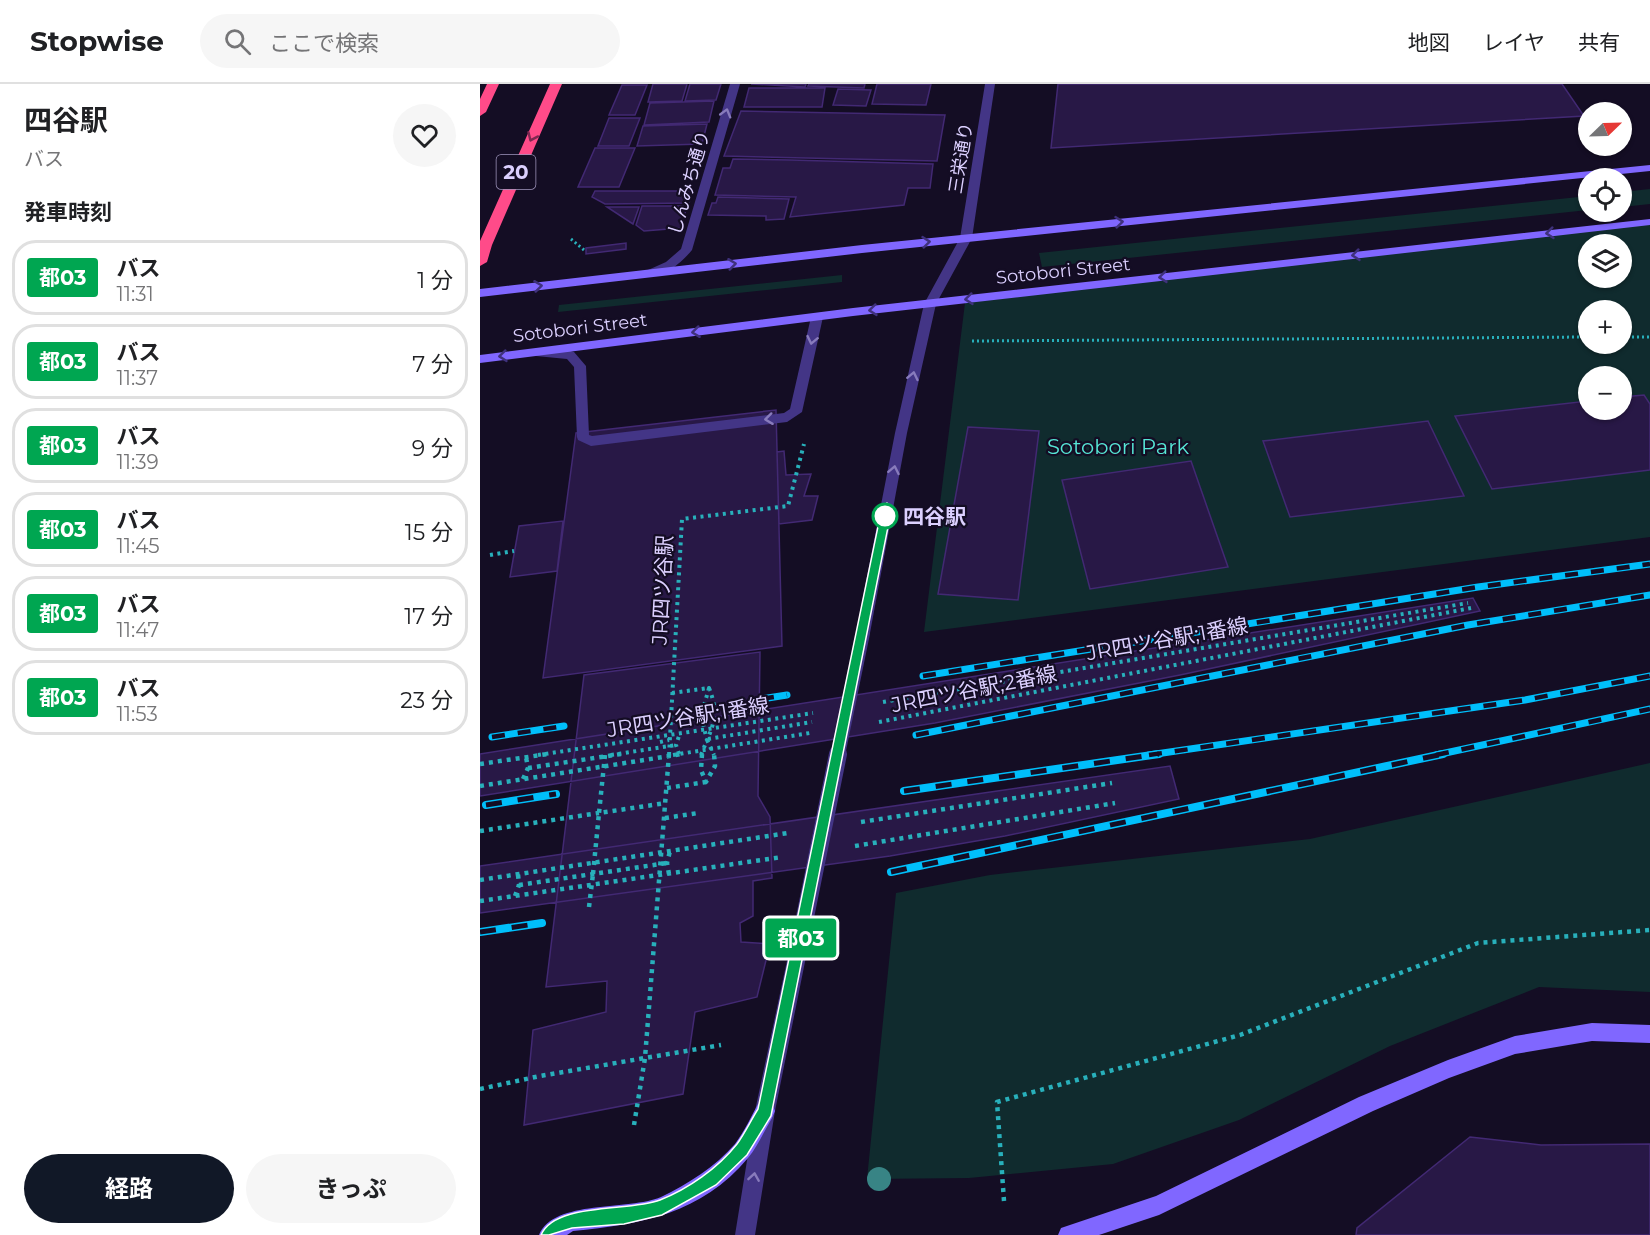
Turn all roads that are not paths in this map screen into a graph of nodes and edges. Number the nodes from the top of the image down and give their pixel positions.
1 (494, 84) edge
2 (555, 84) edge
3 (735, 84) edge
4 (990, 84) edge
5 (480, 112) edge
6 (1650, 168) edge
7 (1650, 222) edge
8 (966, 238) junction
9 (480, 262) edge
10 (652, 273) junction
11 (480, 293) edge
12 (930, 304) junction
13 (817, 317) junction
14 (536, 352) junction
15 (480, 359) edge
16 (1650, 1034) edge
17 (765, 1111) junction
18 (549, 1235) edge
19 (745, 1235) edge
20 (1068, 1235) edge

1 - 5 highway
2 -> 9 highway, 20
10 -> 3 street, しんみち通り
4 - 8 street, 三栄通り
8 -> 6 main road
7 -> 12 main road, Sotobori Street
10 -> 8 main road
8 - 12 street, 三栄通り
11 -> 10 main road
12 -> 13 main road, Sotobori Street
17 -> 12 street, 三栄通り, bridge
13 -> 14 main road, Sotobori Street
13 -> 14 street
14 -> 15 main road, Sotobori Street
16 - 20 main road
17 - 18 main road
19 -> 17 street, 三栄通り

